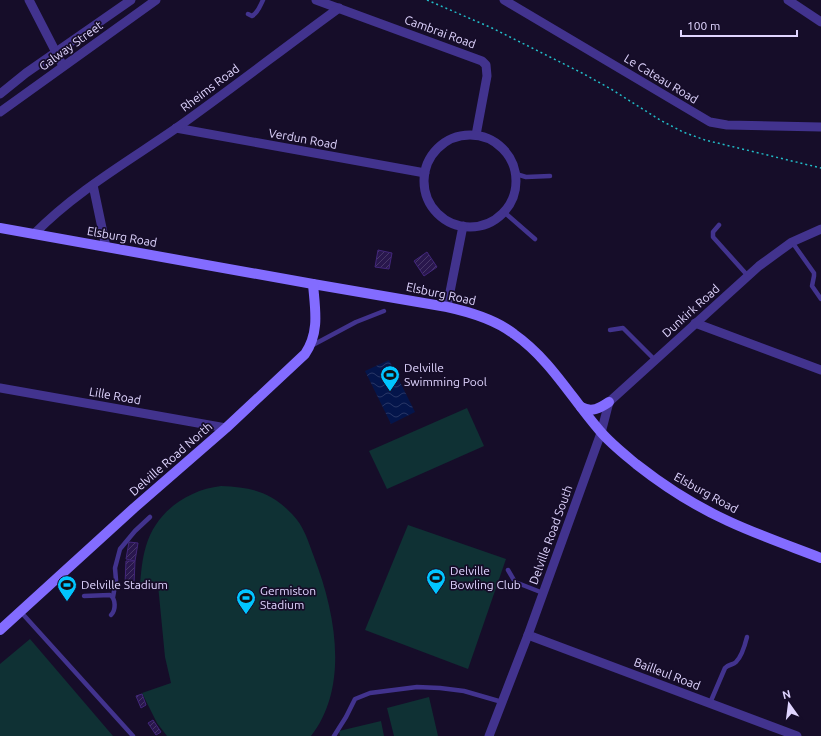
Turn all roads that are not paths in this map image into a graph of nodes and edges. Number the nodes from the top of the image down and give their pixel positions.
1 (29, 0) edge
2 (131, 0) edge
3 (156, 0) edge
4 (263, 0) edge
5 (316, 0) edge
6 (788, 0) edge
7 (507, 1) edge
8 (339, 8) junction
9 (248, 14) dead end
10 (821, 22) edge
11 (55, 53) junction
12 (64, 66) junction
13 (0, 94) edge
14 (0, 112) edge
15 (821, 127) edge
16 (176, 128) junction
17 (476, 136) junction
18 (425, 173) junction
19 (516, 174) junction
20 (550, 176) dead end
21 (93, 185) junction
22 (504, 212) junction
23 (719, 225) dead end
24 (463, 226) junction
25 (0, 228) edge
26 (821, 229) edge
27 (34, 234) junction
28 (534, 239) dead end
29 (792, 242) junction
30 (106, 247) junction
31 (748, 276) junction
32 (313, 284) junction
33 (821, 300) edge
34 (447, 307) junction
35 (384, 311) dead end
36 (696, 323) junction
37 (610, 330) dead end
38 (309, 347) junction
39 (655, 360) junction
40 (821, 370) edge
41 (0, 388) edge
42 (609, 402) junction
43 (581, 408) junction
44 (226, 428) junction
45 (601, 433) junction
46 (150, 517) dead end
47 (821, 558) edge
48 (508, 570) dead end
49 (543, 593) junction
50 (84, 596) dead end
51 (113, 597) junction
52 (20, 611) junction
53 (111, 615) dead end
54 (0, 630) edge
55 (528, 635) junction
56 (747, 638) dead end
57 (502, 702) junction
58 (710, 703) junction
59 (133, 736) edge
60 (334, 736) edge
61 (489, 736) edge
62 (797, 736) edge

1 - 11 street
2 - 11 street, Galway Street
3 - 12 street, Galway Street
4 - 9 lane
5 - 8 street, Cambrai Road
6 - 10 street
7 - 15 street, Le Cateau Road
8 - 16 street, Rheims Road
8 - 17 street, Cambrai Road
11 - 12 street
11 - 13 street, Galway Street
12 - 14 street, Galway Street
16 - 18 street, Verdun Road
16 - 21 street, Rheims Road
17 - 18 street
17 - 19 street
18 - 24 street
19 - 20 lane
19 - 22 street
21 - 27 street, Rheims Road
21 - 30 street
22 - 24 street
22 - 28 lane
23 - 31 lane
24 - 34 street
25 - 27 main road, Elsburg Road
26 - 29 street, Dunkirk Road
27 - 30 main road, Elsburg Road
29 - 31 street, Dunkirk Road
29 - 33 lane
30 - 32 main road, Elsburg Road
31 - 36 street, Dunkirk Road
32 - 34 main road, Elsburg Road
32 - 38 main road, Delville Road North
34 - 43 main road, Elsburg Road
35 - 38 lane
36 - 39 street, Dunkirk Road
36 - 40 street
37 - 39 lane
38 - 44 main road, Delville Road North
39 - 42 street, Dunkirk Road
41 - 44 street, Lille Road
42 - 43 main road
42 - 45 street
43 - 45 main road, Elsburg Road
44 - 52 main road, Delville Road North
45 - 47 main road, Elsburg Road
45 - 49 street, Delville Road South
46 - 51 lane
48 - 49 lane
49 - 55 street, Delville Road South
50 - 51 lane
51 - 53 lane
52 - 54 main road, Delville Road North
52 - 59 lane
55 - 57 street, Delville Road South
55 - 58 street, Bailleul Road
56 - 58 lane
57 - 60 lane
57 - 61 street, Delville Road South
58 - 62 street, Bailleul Road

